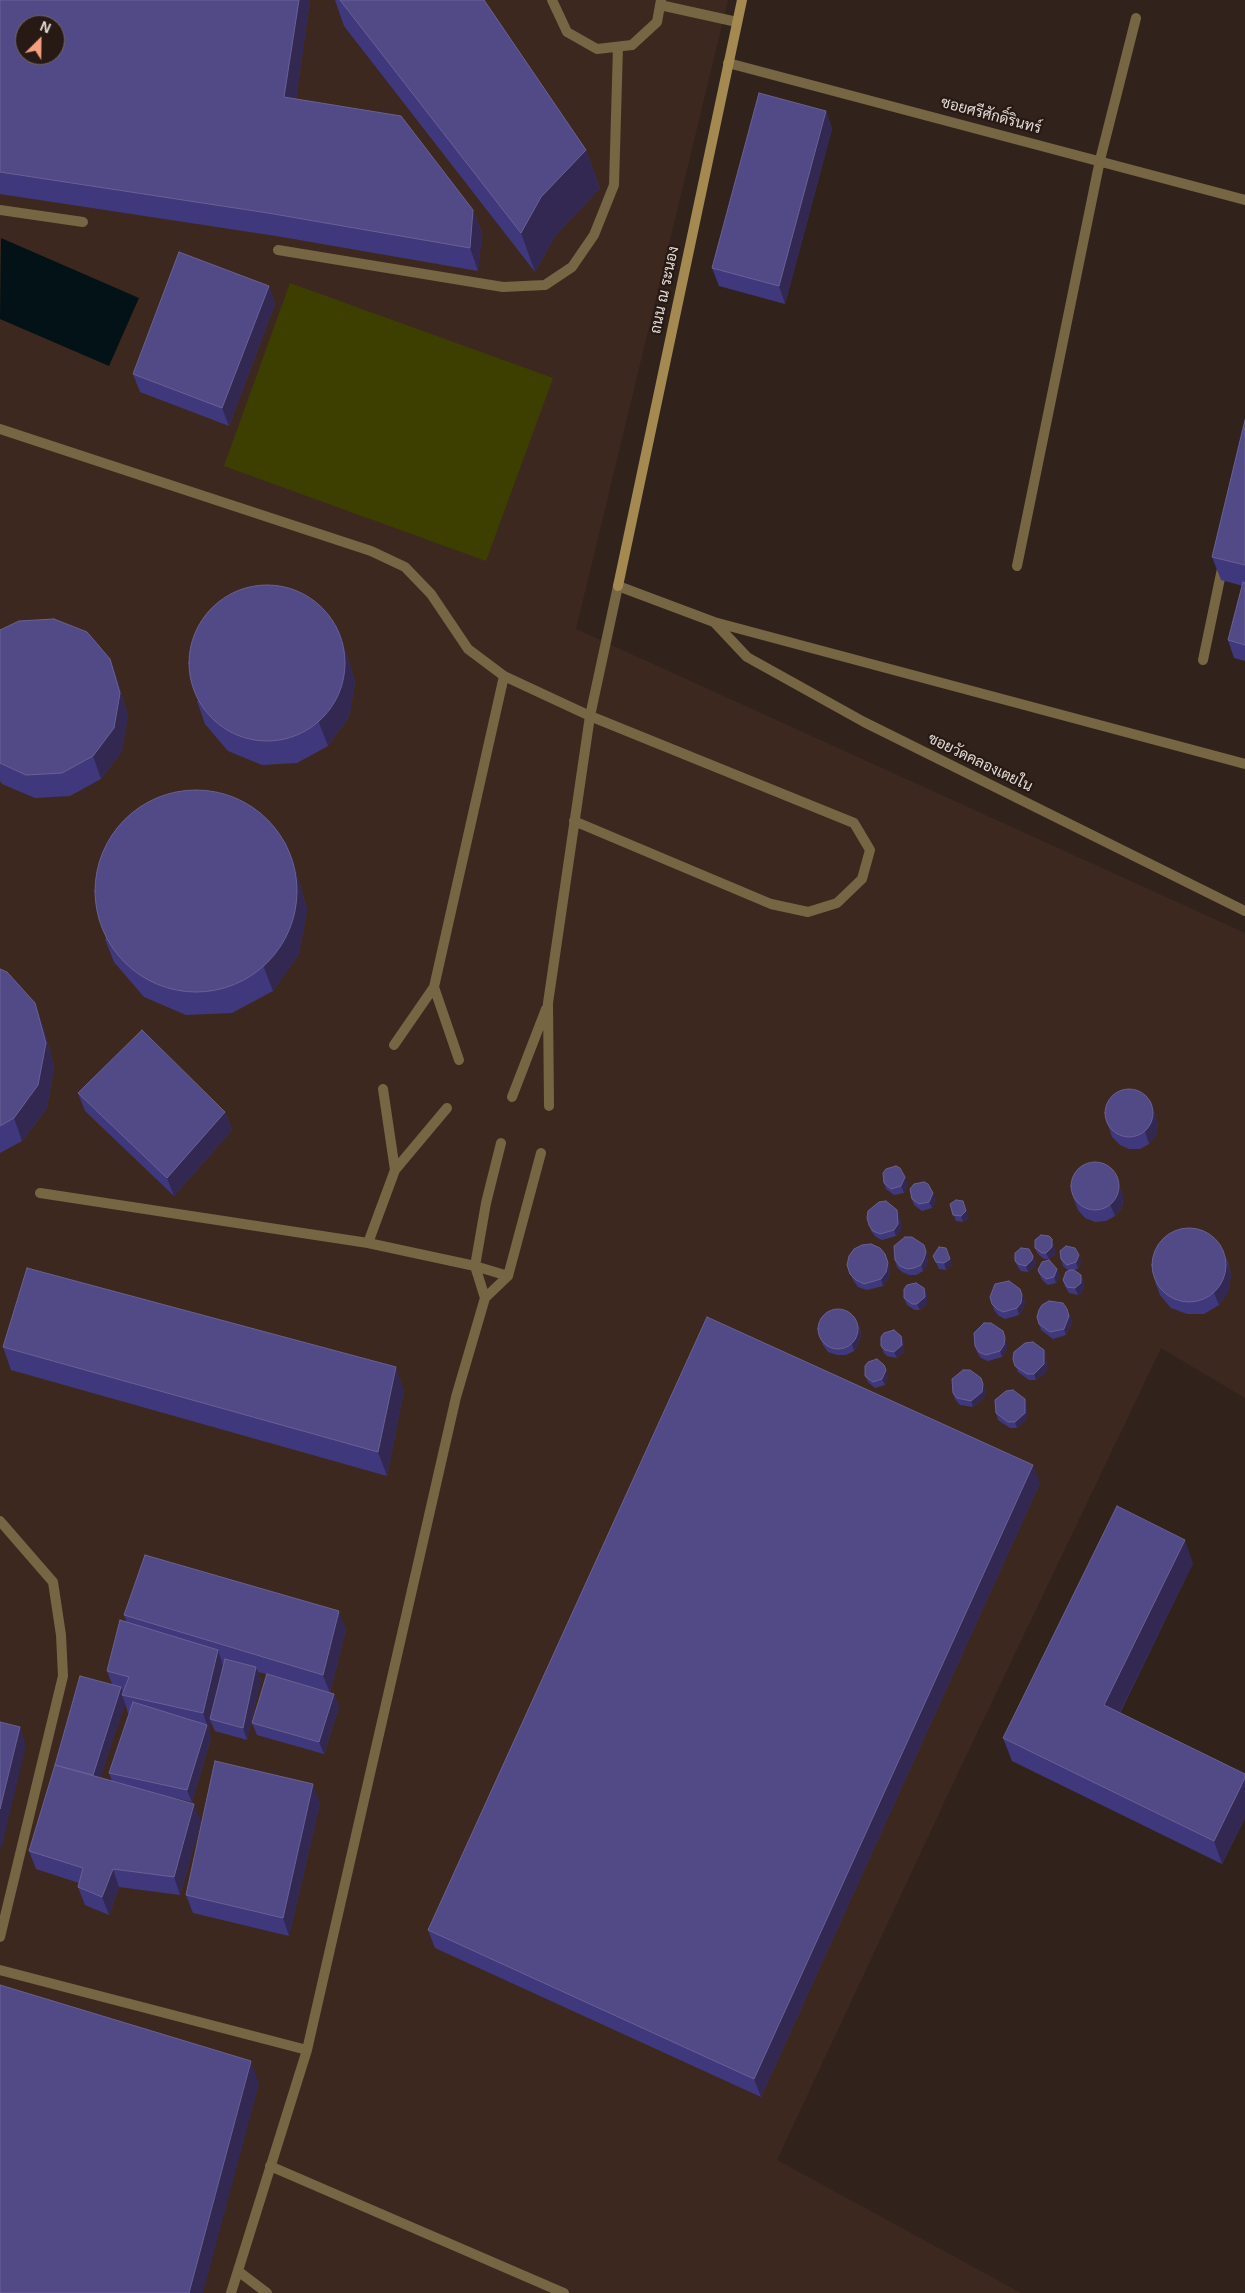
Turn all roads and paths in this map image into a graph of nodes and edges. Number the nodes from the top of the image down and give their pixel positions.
1 (552, 0) edge
2 (742, 0) edge
3 (661, 2) edge
4 (1136, 18) dead end
5 (737, 22) junction
6 (618, 47) junction
7 (728, 63) junction
8 (1100, 160) junction
9 (1245, 200) edge
10 (0, 210) edge
11 (83, 222) dead end
12 (278, 250) dead end
13 (0, 429) edge
14 (1225, 553) edge
15 (1017, 566) dead end
16 (618, 586) junction
17 (714, 622) junction
18 (1203, 660) dead end
19 (504, 676) junction
20 (590, 716) junction
21 (1245, 764) edge
22 (574, 821) junction
23 (1245, 911) edge
24 (434, 987) junction
25 (548, 1003) junction
26 (394, 1045) dead end
27 (459, 1060) dead end
28 (383, 1089) dead end
29 (512, 1097) dead end
30 (549, 1106) dead end
31 (447, 1108) dead end
32 (501, 1142) dead end
33 (541, 1153) dead end
34 (395, 1170) junction
35 (40, 1193) dead end
36 (368, 1243) junction
37 (475, 1266) junction
38 (508, 1276) junction
39 (485, 1298) junction
40 (0, 1521) edge
41 (0, 1937) edge
42 (0, 1970) edge
43 (307, 2050) junction
44 (270, 2166) junction
45 (238, 2271) junction
46 (231, 2293) edge
47 (267, 2293) edge
48 (564, 2293) edge

1 - 6 street
2 - 5 street, ถนน ณ ระนอง
3 - 5 street
3 - 6 street
4 - 8 street
5 - 7 street, ถนน ณ ระนอง
6 - 12 street
7 - 8 street, ซอยศรีศักดิ์รินทร์
7 - 16 street, ถนน ณ ระนอง
8 - 9 street, ซอยศรีศักดิ์รินทร์
8 - 15 street
10 - 11 street
13 - 19 street
14 - 18 street
16 - 17 street
16 - 20 street
17 - 21 street
17 - 23 street, ซอยวัดคลองเตยใน
19 - 20 street
19 - 24 street
20 - 22 street
20 - 22 street
22 - 25 street
24 - 26 street
24 - 27 street
25 - 29 street
25 - 30 street
28 - 34 street
31 - 34 street
32 - 37 street
33 - 38 street
34 - 36 street
35 - 36 street
36 - 37 street
37 - 38 street
37 - 39 street
38 - 39 street
39 - 43 street
40 - 41 street
42 - 43 street
43 - 44 street
44 - 45 street
44 - 48 street
45 - 46 street
45 - 47 street

